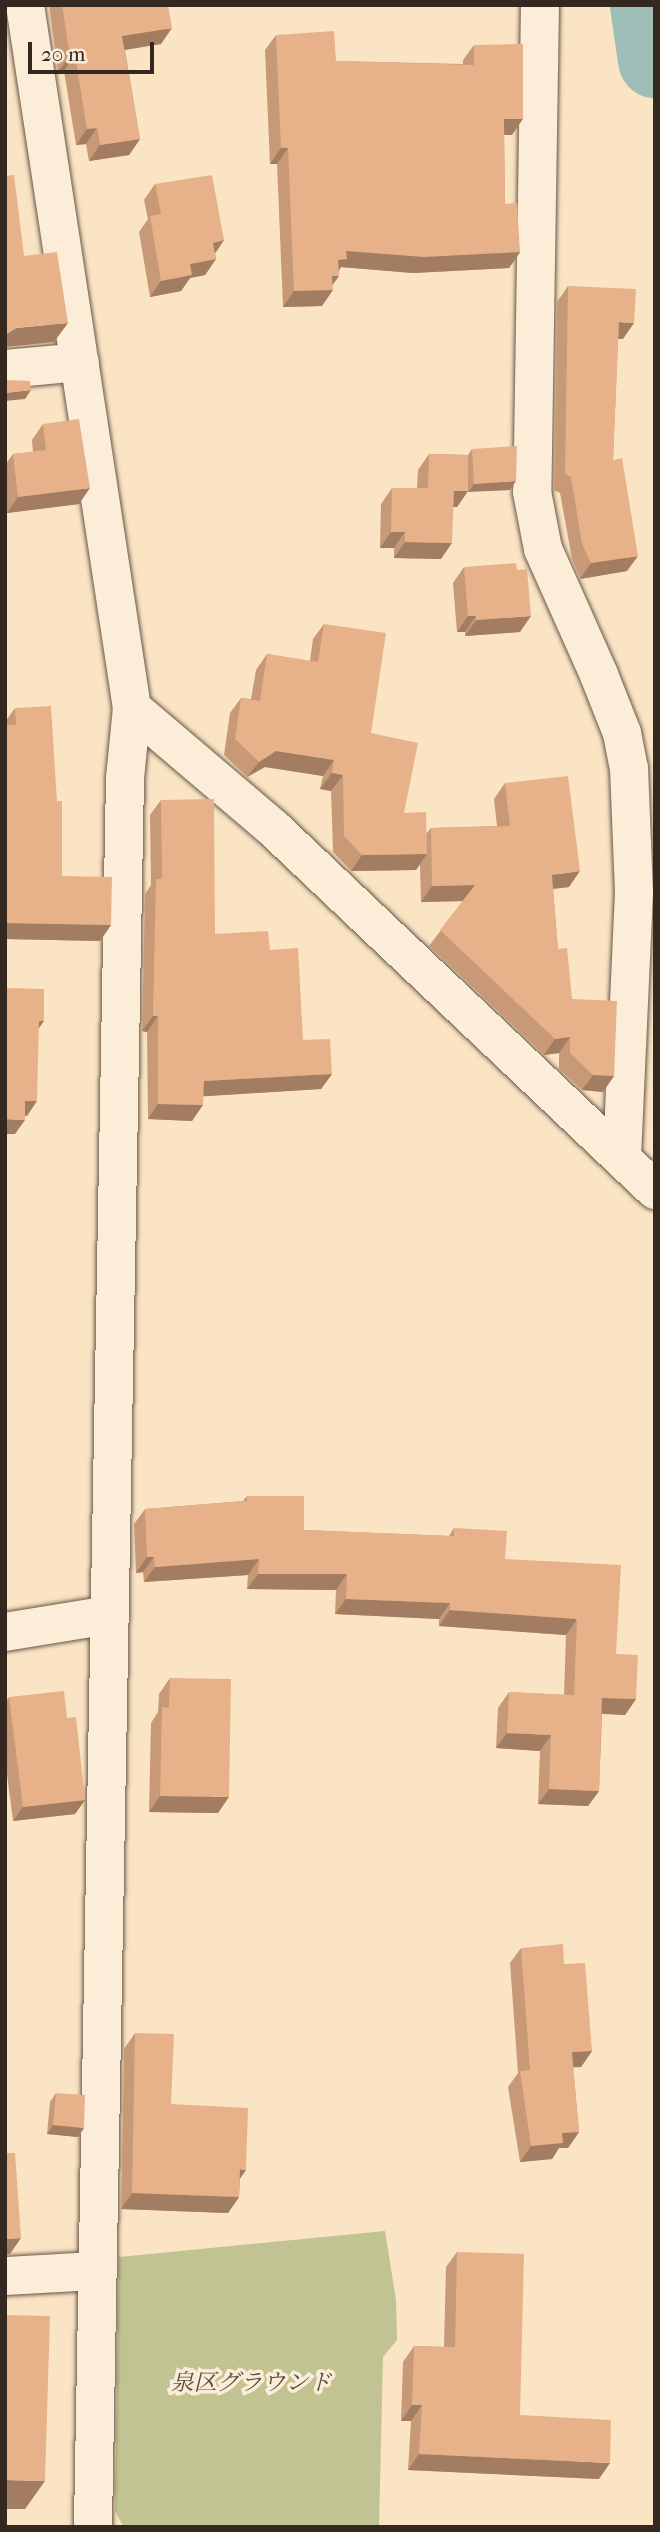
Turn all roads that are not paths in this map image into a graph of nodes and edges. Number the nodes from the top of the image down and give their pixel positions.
1 (24, 5) edge
2 (540, 5) edge
3 (80, 362) junction
4 (5, 369) edge
5 (132, 708) junction
6 (622, 1157) junction
7 (655, 1190) edge
8 (110, 1615) junction
9 (5, 1632) edge
10 (94, 2271) junction
11 (5, 2276) edge
12 (93, 2527) edge

1 - 3 street
2 - 6 street
3 - 4 street
3 - 5 street
5 - 6 street
5 - 8 street
6 - 7 street
8 - 9 street
8 - 10 street
10 - 11 street
10 - 12 street

